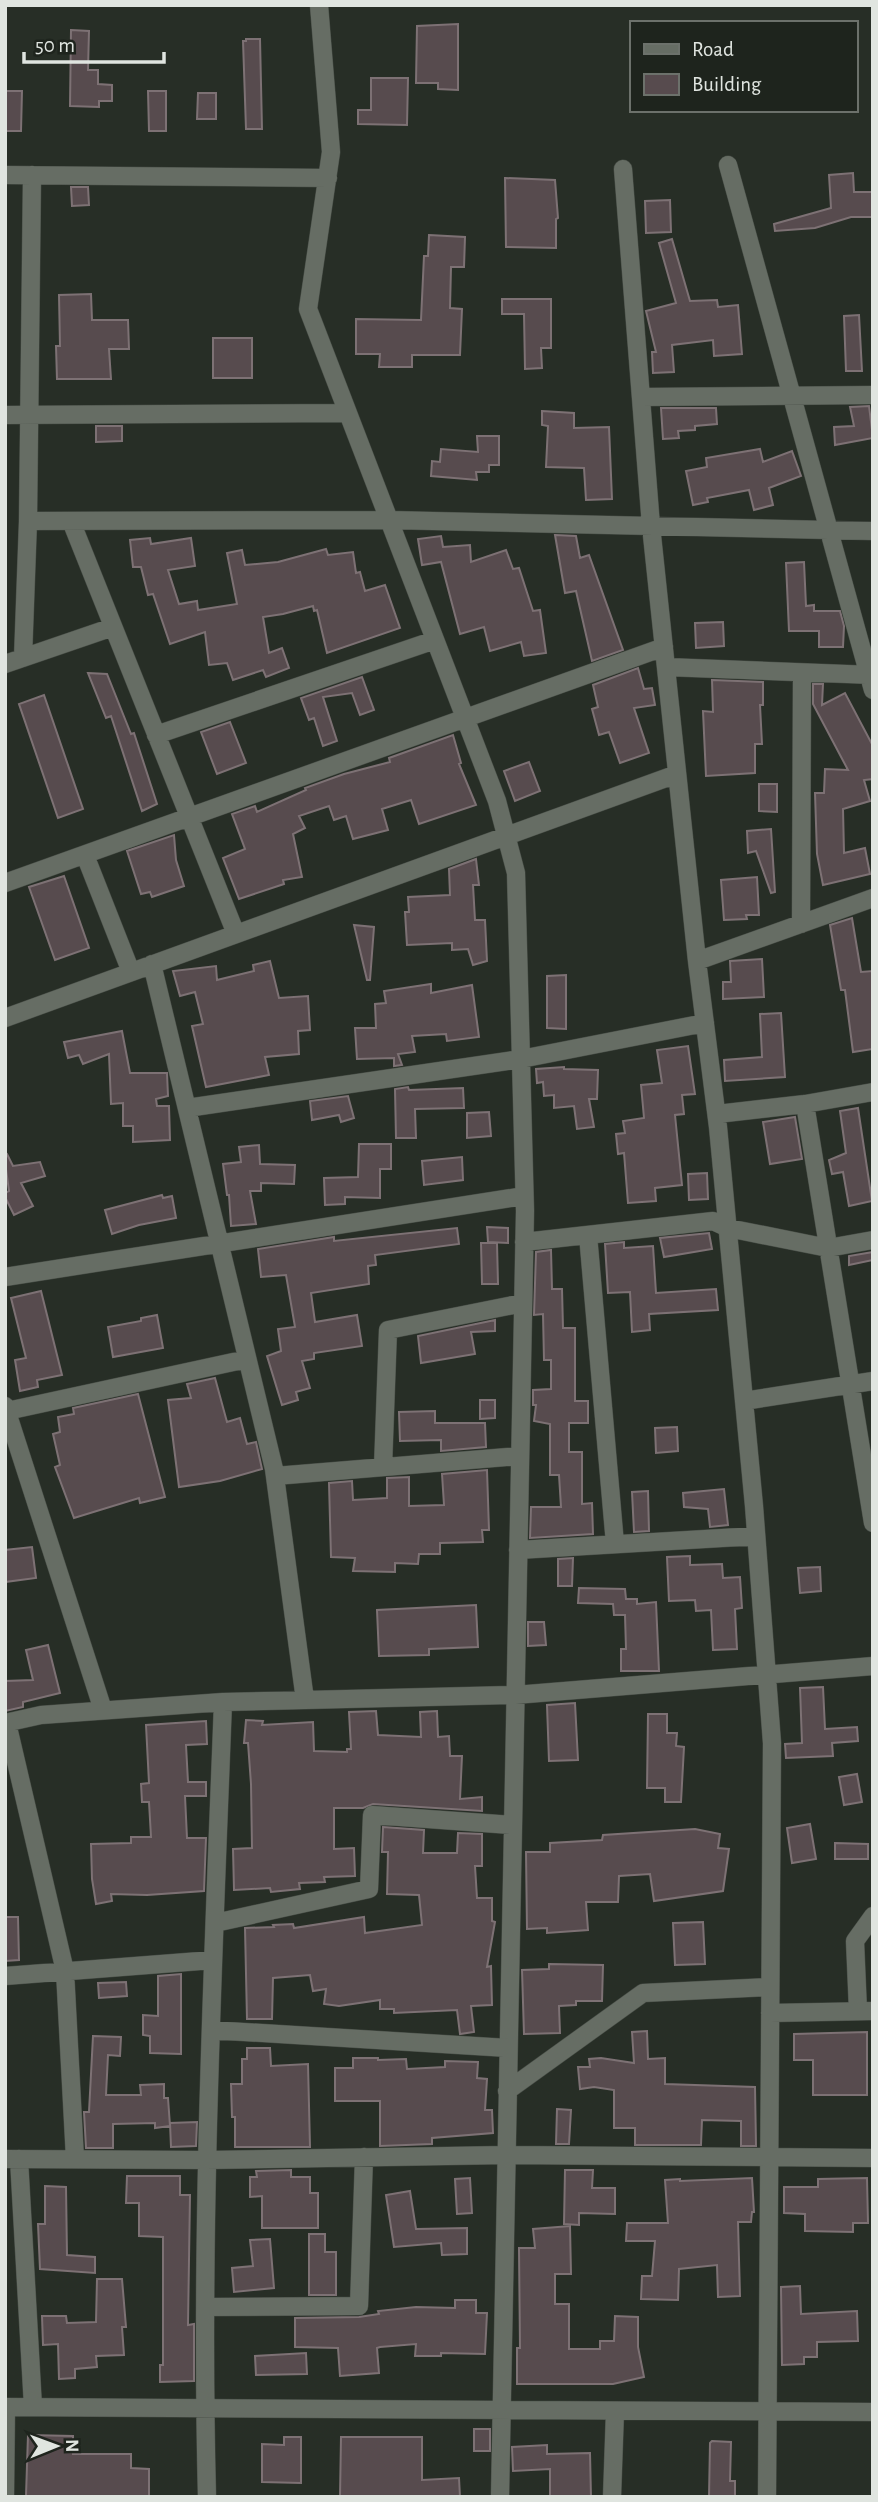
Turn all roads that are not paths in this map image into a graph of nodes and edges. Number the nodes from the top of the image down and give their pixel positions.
1 (319, 5) edge
2 (728, 164) dead end
3 (623, 169) dead end
4 (5, 175) edge
5 (32, 176) junction
6 (328, 178) junction
7 (873, 395) edge
8 (792, 396) junction
9 (641, 397) junction
10 (348, 413) junction
11 (5, 415) edge
12 (29, 415) junction
13 (389, 520) junction
14 (28, 521) junction
15 (71, 521) junction
16 (651, 526) junction
17 (829, 531) junction
18 (873, 531) edge
19 (113, 627) junction
20 (435, 639) junction
21 (664, 647) junction
22 (23, 658) junction
23 (5, 664) edge
24 (666, 667) junction
25 (802, 673) junction
26 (871, 680) edge
27 (465, 718) junction
28 (156, 735) junction
29 (677, 774) junction
30 (189, 817) junction
31 (506, 836) junction
32 (85, 855) junction
33 (5, 883) edge
34 (872, 900) edge
35 (801, 924) junction
36 (236, 934) junction
37 (697, 961) junction
38 (152, 964) junction
39 (131, 972) junction
40 (5, 1018) edge
41 (705, 1023) junction
42 (521, 1059) junction
43 (873, 1093) edge
44 (805, 1104) junction
45 (187, 1108) junction
46 (716, 1114) junction
47 (524, 1196) junction
48 (728, 1228) junction
49 (588, 1235) junction
50 (873, 1240) edge
51 (524, 1242) junction
52 (219, 1244) junction
53 (828, 1248) junction
54 (5, 1277) edge
55 (523, 1303) junction
56 (247, 1359) junction
57 (873, 1381) edge
58 (850, 1384) junction
59 (744, 1401) junction
60 (6, 1408) edge
61 (520, 1456) junction
62 (383, 1467) junction
63 (275, 1476) junction
64 (873, 1523) edge
65 (756, 1536) junction
66 (615, 1544) junction
67 (518, 1550) junction
68 (873, 1666) edge
69 (767, 1676) junction
70 (515, 1695) junction
71 (305, 1700) junction
72 (223, 1702) junction
73 (103, 1710) junction
74 (6, 1723) edge
75 (512, 1825) junction
76 (873, 1916) edge
77 (215, 1923) junction
78 (213, 1960) junction
79 (65, 1971) junction
80 (5, 1976) edge
81 (770, 1987) junction
82 (865, 2011) edge
83 (770, 2013) junction
84 (211, 2029) junction
85 (508, 2048) junction
86 (507, 2091) junction
87 (506, 2155) junction
88 (364, 2157) junction
89 (873, 2158) edge
90 (12, 2159) edge
91 (75, 2159) junction
92 (768, 2159) junction
93 (207, 2160) junction
94 (205, 2307) junction
95 (6, 2407) edge
96 (33, 2407) junction
97 (205, 2407) junction
98 (501, 2410) junction
99 (615, 2411) junction
100 (766, 2412) junction
101 (873, 2412) edge
102 (5, 2497) edge
103 (207, 2497) edge
104 (500, 2497) edge
105 (612, 2497) edge
106 (767, 2497) edge

1 - 6 street
2 - 8 street
3 - 9 street
4 - 5 street
5 - 6 street
5 - 12 street
6 - 10 street
7 - 8 street
8 - 9 street
8 - 17 street
9 - 16 street
10 - 12 street
10 - 13 street
11 - 12 street
12 - 14 street
13 - 15 street
13 - 16 street
13 - 20 street
14 - 15 street
14 - 22 street
15 - 19 street
16 - 17 street
16 - 21 street
17 - 18 street
17 - 26 street
19 - 22 street
19 - 28 street
20 - 27 street
20 - 28 street
21 - 24 street
21 - 27 street
22 - 23 street
24 - 25 street
24 - 29 street
25 - 26 street
25 - 35 street
27 - 30 street
27 - 31 street
28 - 30 street
29 - 31 street
29 - 37 street
30 - 32 street
30 - 36 street
31 - 36 street
31 - 42 street
32 - 33 street
32 - 39 street
34 - 35 street
35 - 37 street
36 - 38 street
37 - 41 street
38 - 39 street
38 - 45 street
39 - 40 street
41 - 42 street
41 - 46 street
42 - 45 street
42 - 47 street
43 - 44 street
44 - 46 street
44 - 53 street
45 - 52 street
46 - 48 street
47 - 51 street
47 - 52 street
48 - 49 street
48 - 53 street
48 - 59 street
49 - 51 street
49 - 66 street
50 - 53 street
51 - 55 street
52 - 54 street
52 - 56 street
53 - 58 street
55 - 61 street
55 - 62 street
56 - 60 street
56 - 63 street
57 - 58 street
58 - 59 street
58 - 64 street
59 - 65 street
60 - 73 street
61 - 62 street
61 - 67 street
62 - 63 street
63 - 71 street
65 - 66 street
65 - 69 street
66 - 67 street
67 - 70 street
68 - 69 street
69 - 70 street
69 - 81 street
70 - 71 street
70 - 75 street
71 - 72 street
72 - 73 street
72 - 77 street
73 - 74 street
74 - 79 street
75 - 77 street
75 - 85 street
76 - 82 street
77 - 78 street
78 - 79 street
78 - 84 street
79 - 80 street
79 - 91 street
81 - 83 street
81 - 86 street
82 - 83 street
83 - 92 street
84 - 85 street
84 - 93 street
85 - 86 street
86 - 87 street
87 - 88 street
87 - 92 street
87 - 98 street
88 - 93 street
88 - 94 street
89 - 92 street
90 - 91 street
90 - 96 street
91 - 93 street
92 - 100 street
93 - 94 street
94 - 97 street
95 - 96 street
95 - 102 street
96 - 97 street
97 - 98 street
97 - 103 street
98 - 99 street
98 - 104 street
99 - 100 street
99 - 105 street
100 - 101 street
100 - 106 street

